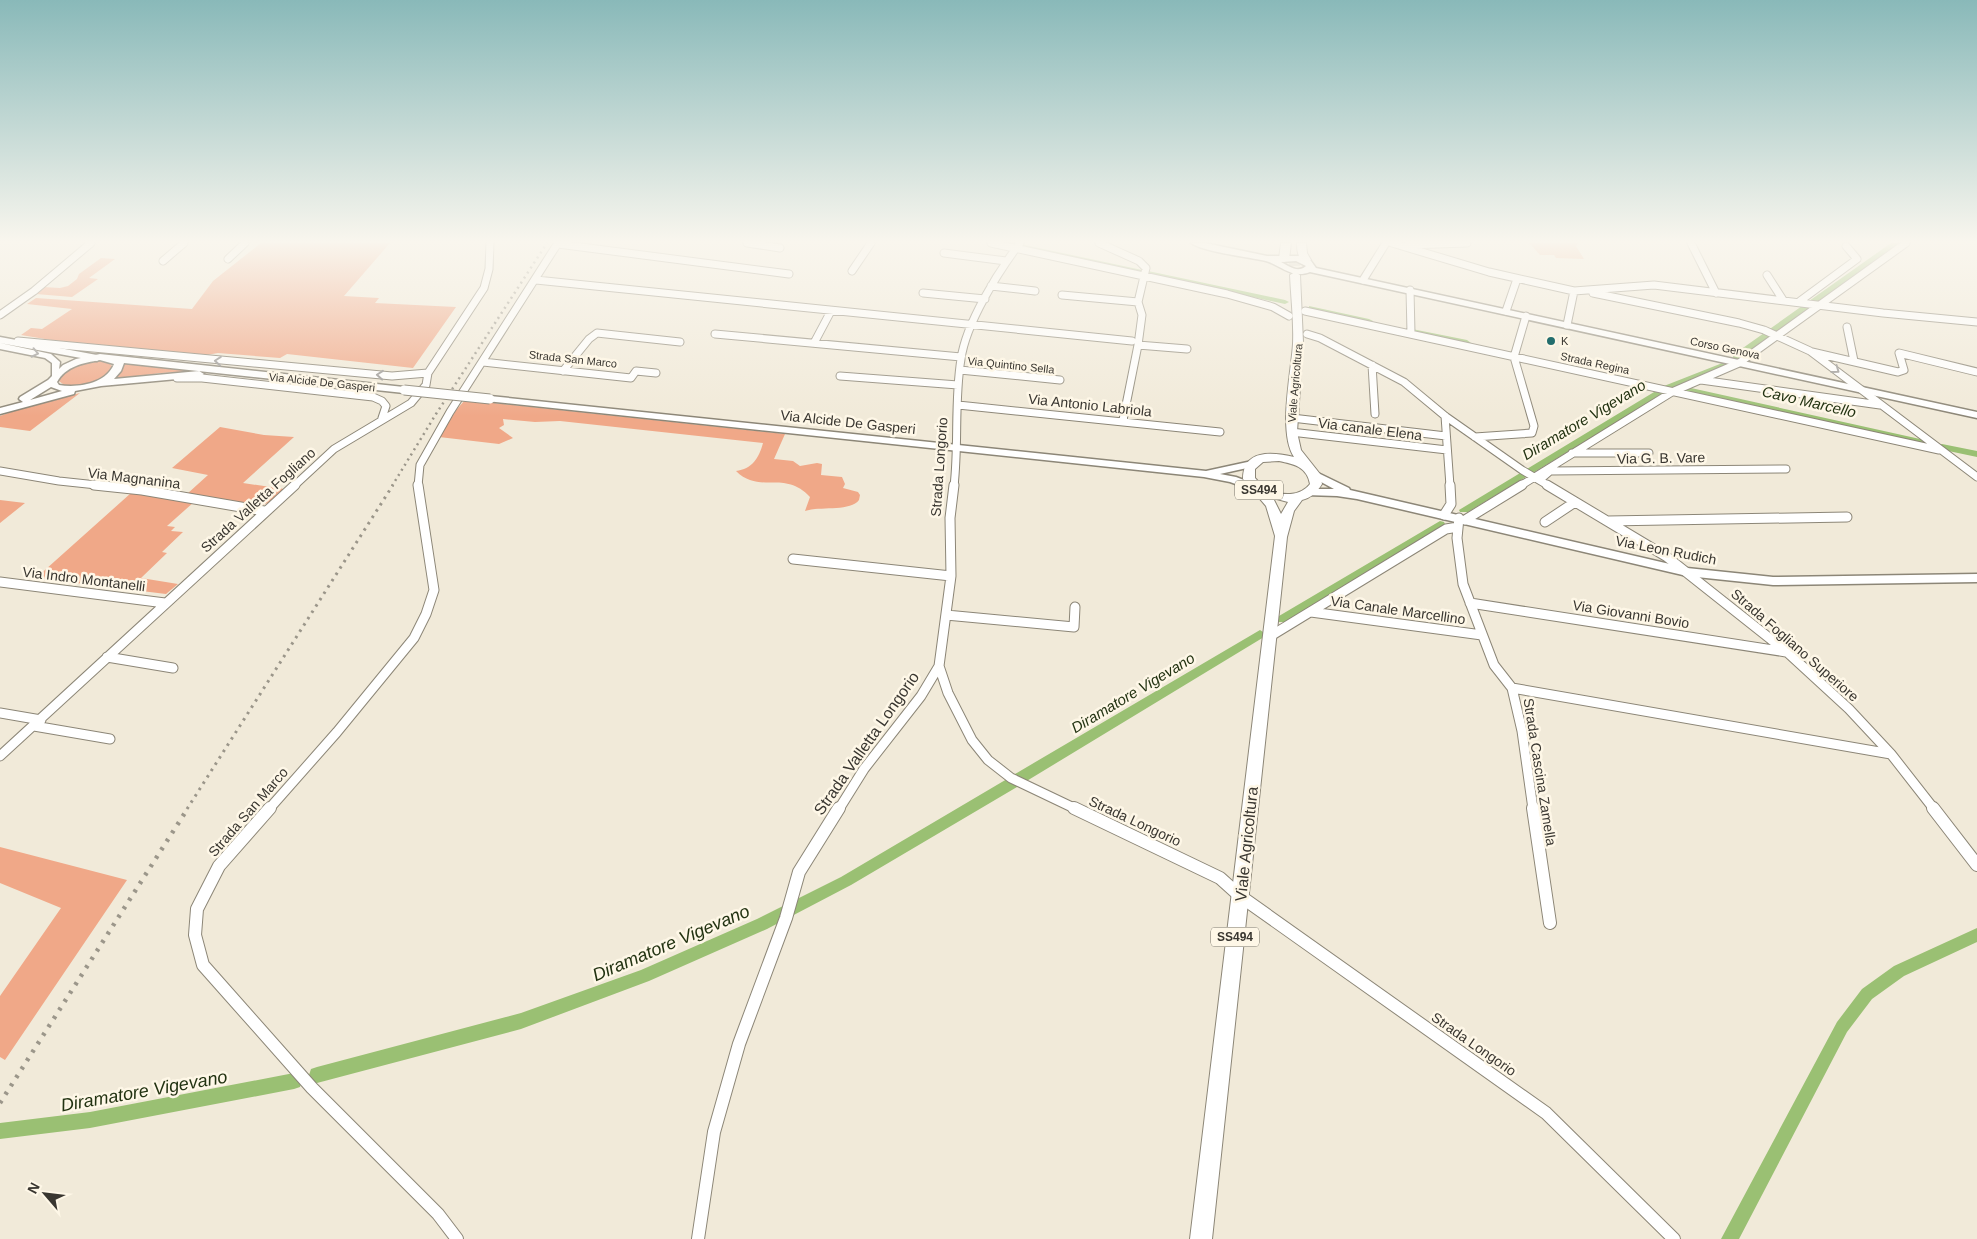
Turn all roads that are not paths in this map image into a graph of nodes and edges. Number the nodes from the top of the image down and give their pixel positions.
1 (19, 301) edge
2 (476, 301) edge
3 (523, 301) edge
4 (734, 301) edge
5 (984, 301) edge
6 (1127, 301) edge
7 (1253, 301) edge
8 (1287, 301) edge
9 (1296, 301) edge
10 (1304, 301) edge
11 (1410, 301) edge
12 (1457, 301) edge
13 (1510, 301) edge
14 (1572, 301) edge
15 (1633, 301) edge
16 (1792, 301) edge
17 (1824, 301) edge
18 (1138, 302) joint
19 (1803, 302) joint
20 (1820, 304) junction
21 (1273, 306) joint
22 (831, 311) junction
23 (1288, 311) junction
24 (1305, 311) junction
25 (1506, 312) junction
26 (0, 316) edge
27 (1526, 316) junction
28 (1977, 322) edge
29 (1567, 325) junction
30 (971, 326) junction
31 (1847, 327) dead end
32 (1764, 330) joint
33 (1411, 333) junction
34 (715, 334) dead end
35 (1307, 334) junction
36 (1776, 336) junction
37 (0, 340) edge
38 (17, 341) junction
39 (680, 342) dead end
40 (814, 343) junction
41 (1135, 343) junction
42 (0, 346) edge
43 (1187, 350) dead end
44 (1810, 351) junction
45 (114, 355) junction
46 (1297, 355) junction
47 (98, 357) junction
48 (961, 357) junction
49 (1514, 357) junction
50 (1854, 361) junction
51 (483, 362) junction
52 (1739, 363) junction
53 (1372, 365) junction
54 (563, 370) junction
55 (960, 370) junction
56 (1977, 372) edge
57 (240, 373) junction
58 (428, 373) junction
59 (656, 373) dead end
60 (840, 376) dead end
61 (53, 378) junction
62 (142, 378) junction
63 (1060, 380) dead end
64 (1701, 380) junction
65 (97, 384) junction
66 (958, 385) junction
67 (80, 389) junction
68 (1862, 390) junction
69 (1670, 391) junction
70 (958, 405) junction
71 (1883, 406) junction
72 (0, 411) edge
73 (1375, 414) dead end
74 (1977, 415) edge
75 (1445, 416) junction
76 (382, 418) junction
77 (1292, 418) junction
78 (1122, 420) junction
79 (1220, 432) dead end
80 (1291, 432) junction
81 (1446, 436) junction
82 (1475, 437) junction
83 (956, 448) junction
84 (1447, 450) junction
85 (1939, 450) junction
86 (1572, 452) junction
87 (1649, 453) dead end
88 (1266, 458) junction
89 (1252, 464) junction
90 (1305, 465) junction
91 (1786, 469) dead end
92 (0, 471) edge
93 (1204, 474) junction
94 (1314, 474) junction
95 (1531, 475) junction
96 (1977, 477) edge
97 (1260, 491) junction
98 (1309, 493) junction
99 (1356, 494) junction
100 (1296, 498) junction
101 (1575, 502) junction
102 (264, 511) junction
103 (1444, 515) junction
104 (1848, 517) dead end
105 (1461, 521) junction
106 (1608, 521) junction
107 (1545, 522) dead end
108 (1281, 538) junction
109 (793, 559) dead end
110 (1687, 572) junction
111 (951, 576) junction
112 (1977, 578) edge
113 (0, 582) edge
114 (165, 603) junction
115 (1470, 603) junction
116 (1075, 607) dead end
117 (1311, 612) junction
118 (946, 615) junction
119 (1482, 635) junction
120 (1270, 636) junction
121 (1787, 652) junction
122 (107, 657) junction
123 (939, 666) junction
124 (172, 668) dead end
125 (1512, 688) junction
126 (0, 713) edge
127 (38, 723) junction
128 (110, 739) dead end
129 (1891, 754) junction
130 (0, 756) edge
131 (1977, 865) edge
132 (1240, 896) junction
133 (1550, 923) dead end
134 (457, 1239) edge
135 (698, 1239) edge
136 (1201, 1239) edge
137 (1674, 1239) edge

1 - 26 street
2 - 58 street, Strada Valletta Fogliano
3 - 51 street, Strada San Marco
4 - 22 street
5 - 30 street, Strada Longorio
6 - 18 street
7 - 21 street
8 - 23 main road
9 - 46 main road, Viale Agricoltura / SS494
10 - 24 main road
11 - 33 street
12 - 25 main road, Corso Genova
13 - 25 street
14 - 29 street
15 - 32 street
16 - 19 street
17 - 20 street
18 - 41 street
19 - 20 street
20 - 28 street
20 - 36 street
21 - 23 street
22 - 30 street
22 - 40 street
23 - 46 main road
24 - 33 street, Strada Regina
24 - 35 main road
25 - 27 main road, Corso Genova
27 - 29 main road, Corso Genova
27 - 49 street
29 - 52 main road, Corso Genova
30 - 41 street
30 - 48 street, Strada Longorio
31 - 50 street
32 - 36 street
33 - 49 street, Strada Regina
34 - 40 street
35 - 46 main road
35 - 53 street, Strada Fogliano Superiore
36 - 44 street
36 - 52 street
37 - 38 street
38 - 45 street
38 - 47 street
39 - 54 street
40 - 48 street
41 - 43 street
41 - 78 street
42 -> 61 street
44 - 50 street
44 -> 68 street
45 - 47 main road, Via Alcide De Gasperi
45 - 57 main road, Via Alcide De Gasperi
58 -> 45 street
45 - 65 main road, Via Alcide De Gasperi
46 - 77 main road, Viale Agricoltura / SS494
47 - 61 main road, Via Alcide De Gasperi
48 - 55 street, Strada Longorio
49 - 69 street, Strada Regina
49 - 82 street
50 - 56 street
51 - 54 street, Strada San Marco
51 - 134 street, Strada San Marco
52 - 64 street
52 - 68 main road, Corso Genova
53 - 73 street
53 - 75 street, Strada Fogliano Superiore
54 - 59 street, Strada San Marco
55 - 63 street, Via Quintino Sella
55 - 66 street, Strada Longorio
57 - 62 main road, Via Alcide De Gasperi
57 - 83 main road, Via Alcide De Gasperi, bridge
58 - 76 street, Strada Valletta Fogliano
60 - 66 street
61 - 67 main road, Via Alcide De Gasperi
61 - 72 main road, Via Alcide De Gasperi
62 - 65 main road, Via Alcide De Gasperi
62 - 76 street
64 - 69 street
64 - 71 street
65 - 67 main road, Via Alcide De Gasperi
66 - 70 street, Strada Longorio
67 - 72 main road
68 - 71 street
68 - 74 main road, Corso Genova
69 - 85 street, Strada Regina
69 - 86 street
70 - 78 street, Via Antonio Labriola
70 - 83 street, Strada Longorio
71 - 85 street
75 - 81 street
75 - 82 street, Strada Fogliano Superiore
76 - 102 street, Strada Valletta Fogliano
77 - 80 main road, Viale Agricoltura / SS494
77 - 81 street
78 - 79 street, Via Antonio Labriola
80 - 84 street, Via canale Elena
80 - 88 main road, Viale Agricoltura / SS494
80 - 90 main road, Viale Agricoltura / SS494
81 - 84 street
82 - 95 street, Strada Fogliano Superiore
83 - 93 main road, Via Alcide De Gasperi
83 - 111 street, Strada Longorio
84 - 103 street
85 - 96 street
86 - 87 street
86 - 95 street
88 - 89 main road, Viale Agricoltura / SS494
88 - 90 main road, Viale Agricoltura / SS494
89 - 93 main road, Via Alcide De Gasperi
89 - 97 main road, Viale Agricoltura / SS494
90 - 94 main road, Viale Agricoltura / SS494
91 - 95 street, Via G. B. Vare
92 - 102 street, Via Magnanina
93 - 97 main road, Via Alcide De Gasperi
94 - 98 main road
94 - 99 main road
95 - 101 street, Strada Fogliano Superiore
95 - 105 street
97 - 100 main road, SS494
97 - 108 main road, Viale Agricoltura / SS494
98 - 99 main road
98 - 100 main road, SS494
99 - 103 main road, Via Leon Rudich
100 - 108 main road, Viale Agricoltura / SS494
101 - 106 street, Strada Fogliano Superiore
101 - 107 street
102 - 114 street, Strada Valletta Fogliano
103 - 105 main road, Via Leon Rudich
104 - 106 street
105 - 110 main road, Via Leon Rudich
105 - 115 street, Strada Cascina Zamella
105 - 117 street
106 - 110 street, Strada Fogliano Superiore
108 - 120 main road, Viale Agricoltura / SS494
109 - 111 street
110 - 112 main road, Via Leon Rudich
110 - 121 street, Strada Fogliano Superiore
111 - 118 street, Strada Longorio
113 - 114 street, Via Indro Montanelli
114 - 122 street, Strada Valletta Fogliano
115 - 119 street, Strada Cascina Zamella
115 - 121 street, Via Giovanni Bovio
116 - 118 street
117 - 119 street, Via Canale Marcellino
117 - 120 street
118 - 123 street, Strada Longorio
119 - 125 street, Strada Cascina Zamella
120 - 132 main road, Viale Agricoltura / SS494
121 - 129 street, Strada Fogliano Superiore
122 - 124 street
122 - 127 street, Strada Valletta Fogliano
123 - 132 street, Strada Longorio
123 - 135 street, Strada Valletta Longorio
125 - 129 street
125 - 133 street, Strada Cascina Zamella
126 - 127 street
127 - 128 street
127 - 130 street, Strada Valletta Fogliano
129 - 131 street, Strada Fogliano Superiore
132 - 136 main road, Viale Agricoltura / SS494
132 - 137 street, Strada Longorio

